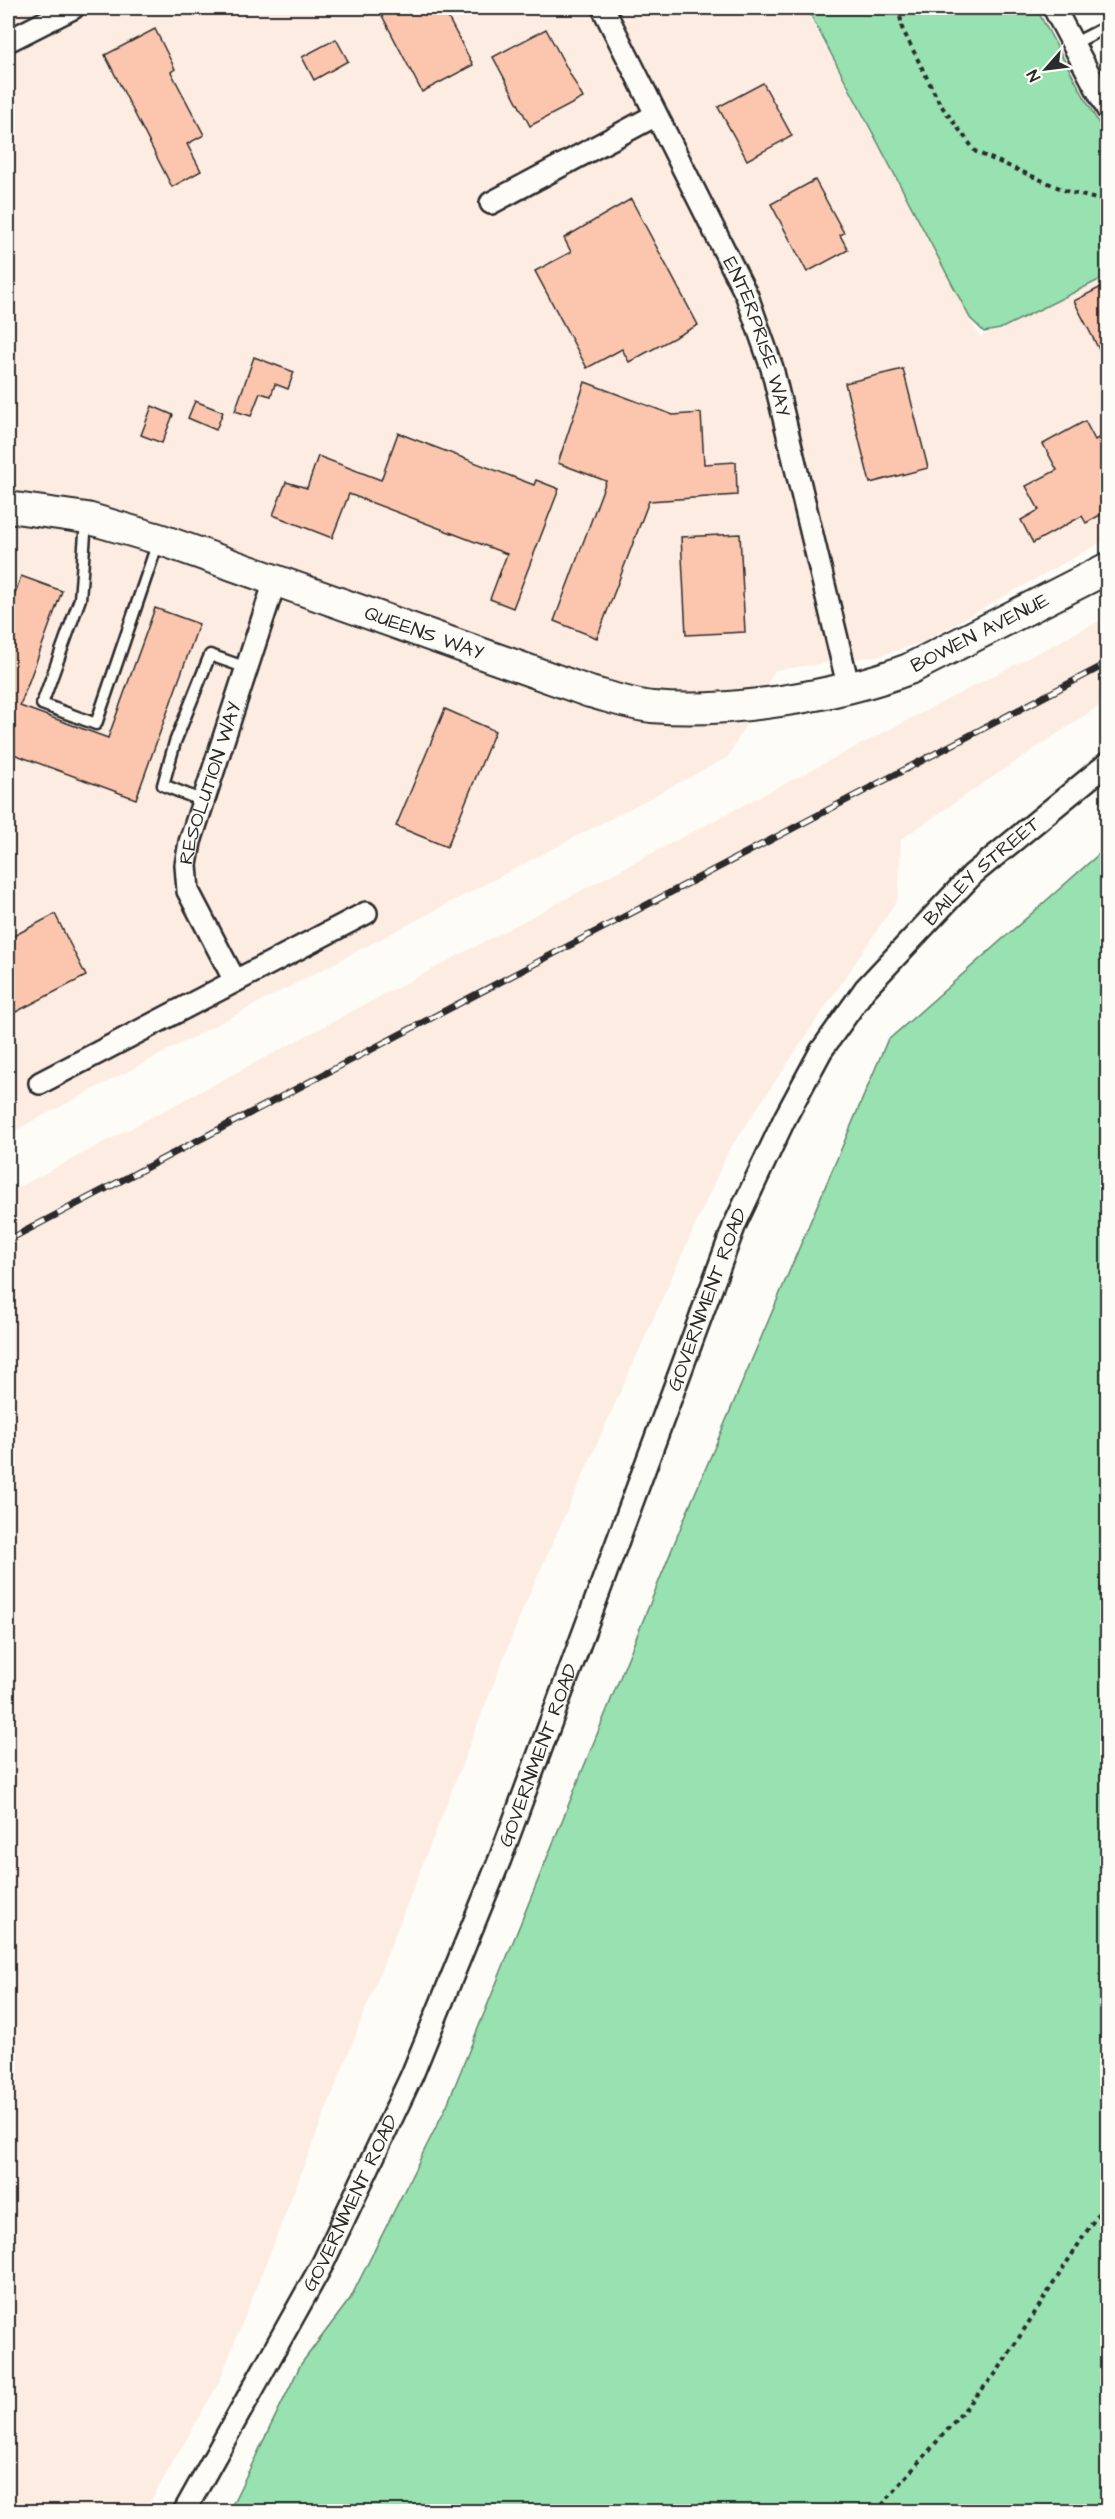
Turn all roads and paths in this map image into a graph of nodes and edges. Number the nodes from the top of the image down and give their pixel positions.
1 (73, 8) edge
2 (603, 8) edge
3 (899, 8) edge
4 (1054, 8) edge
5 (1107, 26) edge
6 (8, 41) edge
7 (1073, 44) junction
8 (1107, 110) edge
9 (656, 115) junction
10 (1107, 202) edge
11 (491, 203) dead end
12 (8, 507) edge
13 (87, 518) junction
14 (159, 539) junction
15 (1107, 568) edge
16 (275, 581) junction
17 (247, 668) junction
18 (849, 689) junction
19 (1107, 764) edge
20 (203, 801) junction
21 (366, 913) dead end
22 (235, 981) junction
23 (865, 988) joint
24 (40, 1083) dead end
25 (1107, 2198) edge
26 (184, 2511) edge
27 (876, 2511) edge

1 - 6 street
2 - 9 street, ENTERPRISE WAY
3 - 10 path
4 - 7 street
5 - 7 lane
7 - 8 street
9 - 11 street
9 - 18 street, ENTERPRISE WAY
12 - 13 street, QUEENS WAY
13 - 14 street, QUEENS WAY
13 - 14 lane
14 - 16 street, QUEENS WAY
15 - 18 street, BOWEN AVENUE
16 - 17 street, RESOLUTION WAY
16 - 18 street, QUEENS WAY
17 - 20 street, RESOLUTION WAY
17 - 20 lane
19 - 23 street, BAILEY STREET
20 - 22 street, RESOLUTION WAY
21 - 22 street
22 - 24 street
23 - 26 street, GOVERNMENT ROAD
25 - 27 path

